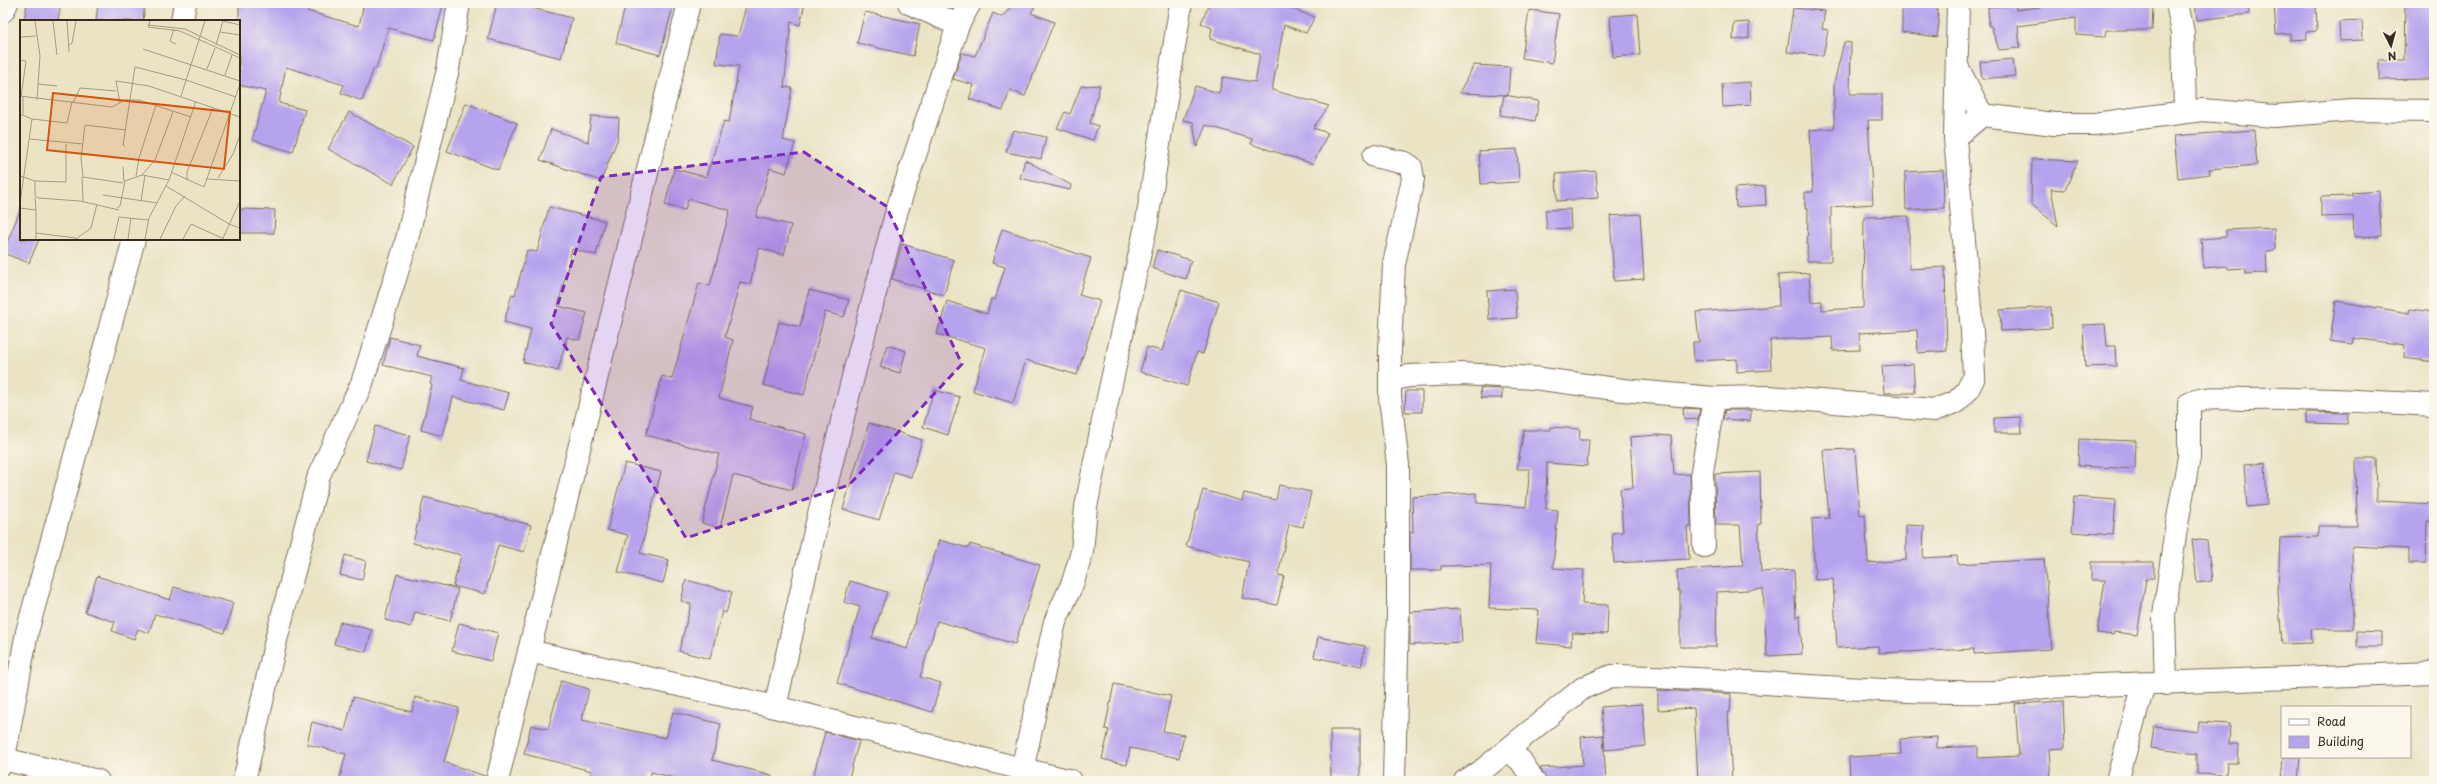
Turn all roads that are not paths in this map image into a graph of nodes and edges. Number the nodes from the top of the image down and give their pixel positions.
1 (6, 3) edge
2 (185, 3) edge
3 (459, 3) edge
4 (689, 3) edge
5 (909, 3) edge
6 (970, 3) edge
7 (1181, 3) edge
8 (1958, 3) edge
9 (2178, 3) edge
10 (3, 10) edge
11 (182, 20) edge
12 (958, 25) junction
13 (1957, 67) junction
14 (2185, 110) junction
15 (2434, 111) edge
16 (1982, 115) junction
17 (1955, 138) junction
18 (1374, 156) dead end
19 (134, 240) edge
20 (1390, 380) junction
21 (1714, 398) junction
22 (2434, 405) edge
23 (1704, 546) dead end
24 (529, 651) junction
25 (2434, 673) edge
26 (2155, 684) junction
27 (775, 707) junction
28 (1508, 750) junction
29 (3, 760) edge
30 (1022, 770) junction
31 (98, 781) edge
32 (244, 781) edge
33 (497, 781) edge
34 (1071, 781) edge
35 (1394, 781) edge
36 (1465, 781) edge
37 (1534, 781) edge
38 (2117, 781) edge

1 - 10 street
2 - 11 street
3 - 32 street
4 - 24 street
5 - 12 street
6 - 12 street
7 - 30 street
8 - 13 street
9 - 14 street
12 - 27 street
13 - 16 street
13 - 17 street
14 - 15 street
14 - 16 street
16 - 17 street
17 - 21 street
18 - 20 street
19 - 29 street
20 - 21 street
20 - 35 street
21 - 23 street
22 - 26 street
24 - 27 street
24 - 33 street
25 - 26 street
26 - 28 street
26 - 38 street
27 - 30 street
28 - 36 street
28 - 37 street
29 - 31 street
30 - 34 street

